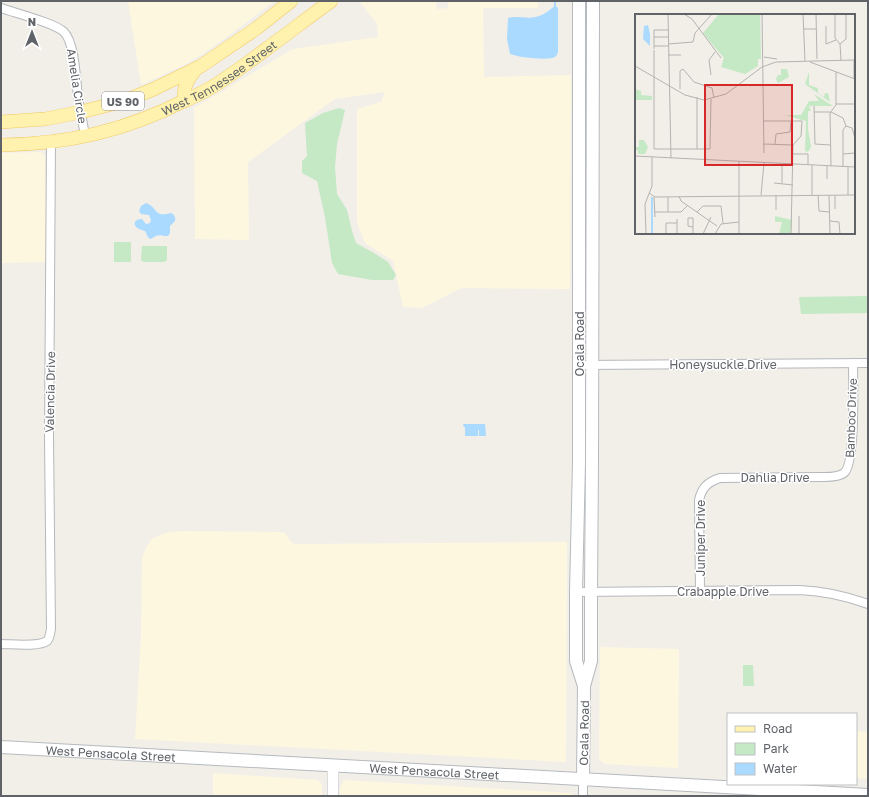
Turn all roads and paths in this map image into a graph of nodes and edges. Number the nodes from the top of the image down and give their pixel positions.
1 (291, 1) edge
2 (331, 1) edge
3 (579, 1) edge
4 (593, 1) edge
5 (1, 8) edge
6 (257, 28) junction
7 (270, 46) junction
8 (196, 69) junction
9 (185, 101) junction
10 (81, 112) junction
11 (1, 122) edge
12 (86, 136) junction
13 (51, 142) junction
14 (1, 145) edge
15 (868, 362) edge
16 (853, 363) junction
17 (579, 365) junction
18 (592, 365) junction
19 (845, 472) joint
20 (706, 485) joint
21 (700, 591) junction
22 (576, 592) junction
23 (591, 592) junction
24 (868, 604) edge
25 (1, 644) edge
26 (584, 686) junction
27 (1, 747) edge
28 (333, 766) junction
29 (583, 779) junction
30 (762, 792) edge
31 (868, 795) edge
32 (333, 796) edge
33 (583, 796) edge

1 - 6 main road, West Tennessee Street / US 90
2 - 7 main road, West Tennessee Street / US 90
3 - 17 main road, Ocala Road
4 - 18 main road, Ocala Road
5 - 10 street, Amelia Circle
6 - 7 main road
6 - 8 main road, West Tennessee Street / US 90
7 - 9 main road, West Tennessee Street / US 90
8 - 9 main road
8 - 10 main road, West Tennessee Street / US 90
9 - 12 main road, West Tennessee Street / US 90
10 - 11 main road, West Tennessee Street / US 90
10 - 12 street, Amelia Circle
12 - 13 main road, West Tennessee Street / US 90
13 - 14 main road, West Tennessee Street / US 90
13 - 25 street, Valencia Drive
15 - 16 street, Honeysuckle Drive
16 - 18 street, Honeysuckle Drive
16 - 19 street, Bamboo Drive
17 - 18 street, Honeysuckle Drive
17 - 22 main road, Ocala Road
18 - 23 main road, Ocala Road
19 - 20 street, Dahlia Drive
20 - 21 street, Juniper Drive
21 - 23 street, Crabapple Drive
21 - 24 street, Crabapple Drive
22 - 23 street, Crabapple Drive
22 - 26 main road, Ocala Road
23 - 26 main road, Ocala Road
26 - 29 main road, Ocala Road
27 - 28 main road, West Pensacola Street
28 - 29 main road, West Pensacola Street
28 - 32 street
29 - 30 main road, West Pensacola Street
29 - 33 street
30 - 31 main road, West Pensacola Street

